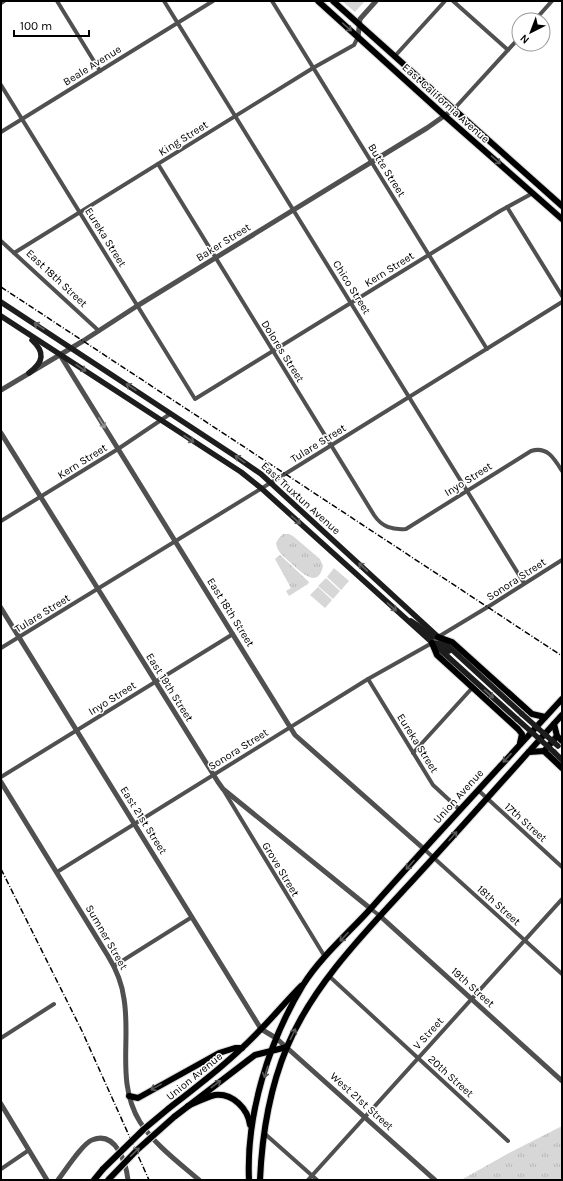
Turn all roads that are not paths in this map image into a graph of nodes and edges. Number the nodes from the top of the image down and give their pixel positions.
1 (4, 1) edge
2 (57, 1) edge
3 (164, 1) edge
4 (213, 1) edge
5 (272, 1) edge
6 (318, 1) edge
7 (333, 1) edge
8 (376, 1) edge
9 (445, 1) edge
10 (453, 1) edge
11 (552, 1) edge
12 (1, 3) edge
13 (542, 12) edge
14 (178, 23) junction
15 (359, 25) junction
16 (358, 37) junction
17 (511, 47) edge
18 (508, 50) junction
19 (395, 56) junction
20 (313, 68) junction
21 (100, 71) junction
22 (1, 85) edge
23 (454, 109) junction
24 (236, 116) junction
25 (445, 116) junction
26 (22, 119) junction
27 (1, 132) edge
28 (371, 162) junction
29 (158, 164) junction
30 (533, 193) junction
31 (540, 199) junction
32 (562, 206) edge
33 (507, 207) junction
34 (293, 210) junction
35 (80, 212) junction
36 (562, 213) edge
37 (562, 219) edge
38 (1, 241) edge
39 (14, 253) junction
40 (429, 255) junction
41 (215, 258) junction
42 (562, 296) edge
43 (1, 302) edge
44 (562, 302) edge
45 (351, 303) junction
46 (138, 306) junction
47 (1, 316) edge
48 (20, 328) junction
49 (99, 331) junction
50 (72, 348) junction
51 (487, 348) junction
52 (273, 351) junction
53 (60, 354) junction
54 (29, 373) junction
55 (1, 390) edge
56 (409, 397) junction
57 (195, 399) joint
58 (170, 414) junction
59 (160, 420) junction
60 (1, 433) edge
61 (331, 445) junction
62 (118, 449) junction
63 (562, 471) edge
64 (270, 482) junction
65 (261, 488) junction
66 (466, 490) junction
67 (40, 497) junction
68 (1, 521) edge
69 (406, 529) joint
70 (175, 541) junction
71 (353, 558) junction
72 (562, 560) edge
73 (346, 565) junction
74 (524, 583) junction
75 (97, 589) junction
76 (1, 608) edge
77 (402, 616) junction
78 (233, 634) junction
79 (19, 637) junction
80 (438, 637) junction
81 (432, 643) junction
82 (1, 648) edge
83 (463, 660) junction
84 (368, 679) junction
85 (155, 682) junction
86 (473, 687) junction
87 (562, 699) edge
88 (532, 714) junction
89 (562, 715) edge
90 (545, 717) junction
91 (554, 724) junction
92 (290, 727) junction
93 (518, 729) junction
94 (77, 730) junction
95 (560, 743) edge
96 (520, 744) junction
97 (544, 751) junction
98 (529, 752) junction
99 (414, 753) junction
100 (562, 760) edge
101 (562, 768) edge
102 (213, 775) junction
103 (1, 777) edge
104 (1, 782) edge
105 (223, 789) junction
106 (478, 790) junction
107 (487, 798) junction
108 (460, 810) junction
109 (134, 824) junction
110 (424, 849) junction
111 (433, 858) junction
112 (562, 867) edge
113 (57, 872) junction
114 (562, 899) edge
115 (371, 909) junction
116 (380, 916) junction
117 (192, 917) junction
118 (524, 940) junction
119 (325, 957) junction
120 (114, 966) junction
121 (562, 974) edge
122 (329, 976) junction
123 (304, 984) junction
124 (471, 999) junction
125 (54, 1004) dead end
126 (261, 1029) junction
127 (1, 1038) edge
128 (276, 1038) junction
129 (287, 1047) junction
130 (242, 1048) junction
131 (272, 1050) junction
132 (418, 1058) junction
133 (562, 1081) edge
134 (129, 1096) junction
135 (1, 1104) edge
136 (188, 1106) junction
137 (365, 1117) junction
138 (251, 1130) junction
139 (264, 1132) junction
140 (508, 1141) dead end
141 (30, 1150) junction
142 (1, 1169) edge
143 (312, 1176) junction
144 (47, 1180) edge
145 (58, 1180) edge
146 (94, 1180) edge
147 (108, 1180) edge
148 (128, 1180) edge
149 (199, 1180) edge
150 (249, 1180) edge
151 (260, 1180) edge
152 (308, 1180) edge
153 (317, 1180) edge
154 (435, 1180) edge

1 - 12 street
2 - 21 street
3 - 14 street, Chico Street
4 - 14 street, Beale Avenue
5 - 20 street, Butte Street
6 -> 16 main road, East California Avenue
7 - 15 main road, East California Avenue
8 - 15 street
9 - 19 street
10 - 18 street
11 - 13 street
14 - 21 street, Beale Avenue
14 - 24 street, Chico Street
15 - 16 street
15 - 19 main road, East California Avenue
16 - 20 street, King Street
16 - 25 main road, East California Avenue
17 - 18 street
18 - 23 street
19 - 23 main road, East California Avenue
20 - 24 street, King Street
20 - 28 street, Butte Street
21 - 26 street, Beale Avenue
22 - 26 street, Eureka Street
23 - 25 street, Baker Street
23 - 32 main road, East California Avenue
24 - 29 street, King Street
24 - 34 street, Chico Street
25 - 28 street, Baker Street
25 -> 30 main road, East California Avenue
26 - 27 street, Beale Avenue
26 - 35 street, Eureka Street
28 - 34 street, Baker Street
28 - 40 street, Butte Street
29 - 35 street, King Street
29 - 41 street, Dolores Street
30 - 31 main road, East California Avenue
30 - 33 street, Kern Street
31 - 36 main road
31 - 37 main road, East California Avenue
33 - 40 street, Kern Street
33 - 42 street
34 - 41 street, Baker Street
34 - 45 street, Chico Street
35 - 39 street, King Street
35 - 46 street, Eureka Street
38 - 39 street, East 18th Street
39 - 49 street, East 18th Street
40 - 45 street, Kern Street
40 - 51 street, Butte Street
41 - 46 street, Baker Street
41 - 52 street, Dolores Street
50 -> 43 main road, East Truxtun Avenue
44 - 51 street, Tulare Street
45 - 52 street, Kern Street
45 - 56 street, Chico Street
46 - 49 street, Baker Street
46 - 57 street, Eureka Street
47 - 48 main road, East Truxtun Avenue
48 - 53 main road, East Truxtun Avenue
48 - 54 main road
49 - 50 street, Baker Street
50 - 53 street, Baker Street
58 -> 50 main road, East Truxtun Avenue
51 - 56 street, Tulare Street
52 - 57 street, Kern Street
52 - 61 street, Dolores Street
53 - 54 street, Baker Street
53 -> 59 main road, East Truxtun Avenue
53 -> 62 street, East 18th Street
54 - 55 street, Baker Street
56 - 61 street, Tulare Street
56 - 66 street, Chico Street
58 - 59 street, Kern Street
64 -> 58 main road, East Truxtun Avenue
59 - 62 street, Kern Street
59 -> 65 main road, East Truxtun Avenue
60 - 67 street, East 19th Street
61 - 64 street, Tulare Street
61 - 69 street, Dolores Street
62 - 67 street, Kern Street
62 - 70 street, East 18th Street
63 - 66 street, Inyo Street
64 - 65 street, Tulare Street
64 - 71 main road, East Truxtun Avenue
65 - 70 street, Tulare Street
65 -> 73 main road, East Truxtun Avenue
66 - 69 street, Inyo Street
66 - 74 street, Chico Street
67 - 68 street, Kern Street
67 - 75 street, East 19th Street
70 - 75 street, Tulare Street
70 - 78 street, East 18th Street
71 - 73 main road
80 -> 71 main road, East Truxtun Avenue
72 - 74 street, Sonora Street
73 -> 77 main road, East Truxtun Avenue
74 - 80 street, Sonora Street
75 - 79 street, Tulare Street
75 - 85 street, East 19th Street
76 - 79 street, East 21st Street
77 - 80 main road
77 - 81 main road, East Truxtun Avenue
78 - 85 street, Inyo Street
78 - 92 street, East 18th Street
79 - 82 street, Tulare Street
79 - 94 street, East 21st Street
80 - 83 main road, East Truxtun Avenue
80 - 88 main road
81 - 83 main road
81 - 84 street, Sonora Street
81 - 86 main road
81 -> 100 main road, East Truxtun Avenue, bridge
83 - 95 main road, East Truxtun Avenue, bridge
84 - 92 street, Sonora Street
84 - 99 street, Eureka Street
85 - 94 street, Inyo Street
85 - 102 street, East 19th Street
86 - 93 main road
86 - 99 street
87 - 90 main road, Union Avenue
88 - 90 main road
88 - 93 main road
89 - 91 main road, Union Avenue
90 - 96 main road, Union Avenue
91 - 95 main road
91 - 98 main road, Union Avenue
92 - 102 street, Sonora Street
92 - 110 street, East 18th Street
93 - 96 main road
94 - 103 street, Inyo Street
94 - 109 street, East 21st Street
95 - 97 main road
96 -> 106 main road, Union Avenue
97 - 98 main road
97 - 101 main road
98 - 107 main road, Union Avenue
99 - 108 street, Eureka Street
102 - 105 street, East 19th Street
102 - 109 street, Sonora Street
104 - 113 street, Sumner Street
105 - 115 street, East 19th Street
105 - 119 street, Grove Street
106 - 107 street, 17th Street
106 - 108 main road, Union Avenue
111 -> 107 main road, Union Avenue
107 - 112 street, 17th Street
108 - 110 main road, Union Avenue
109 - 113 street, Sonora Street
109 - 117 street, East 21st Street
110 - 111 street, 18th Street
110 -> 115 main road, Union Avenue
111 - 116 main road, Union Avenue
111 - 118 street, 18th Street
113 - 120 street, Sumner Street
114 - 118 street, V Street
115 - 116 street, 19th Street
115 -> 119 main road, Union Avenue
116 - 122 main road, Union Avenue
116 - 124 street, 19th Street
117 - 120 street
117 - 126 street, East 21st Street
118 - 121 street, 18th Street
118 - 124 street, V Street
119 - 123 main road, Union Avenue
120 - 134 street, Sumner Street
129 -> 122 main road, Union Avenue
122 - 132 street, 20th Street
123 - 126 main road, Union Avenue
123 - 128 main road
124 - 132 street, V Street
124 - 133 street, 19th Street
125 - 127 street
126 - 128 street, East 21st Street
126 - 130 main road, Union Avenue
128 - 129 street, West 21st Street
128 - 131 main road
129 - 131 main road, Union Avenue
129 - 137 street, West 21st Street
129 - 139 main road, Union Avenue
130 -> 134 main road
130 - 146 main road, Union Avenue, bridge
136 -> 131 main road, Union Avenue
131 -> 138 main road
132 - 137 street, V Street
132 - 140 street, 20th Street
134 - 149 street, Sumner Street
135 - 141 street
136 - 138 main road
147 -> 136 main road, Union Avenue, bridge
137 - 143 street, V Street
137 - 154 street, West 21st Street
138 - 150 main road
139 - 143 street
139 - 151 main road, Union Avenue
141 - 142 street
141 - 144 street
143 - 152 street, V Street
143 - 153 street
145 - 148 street

